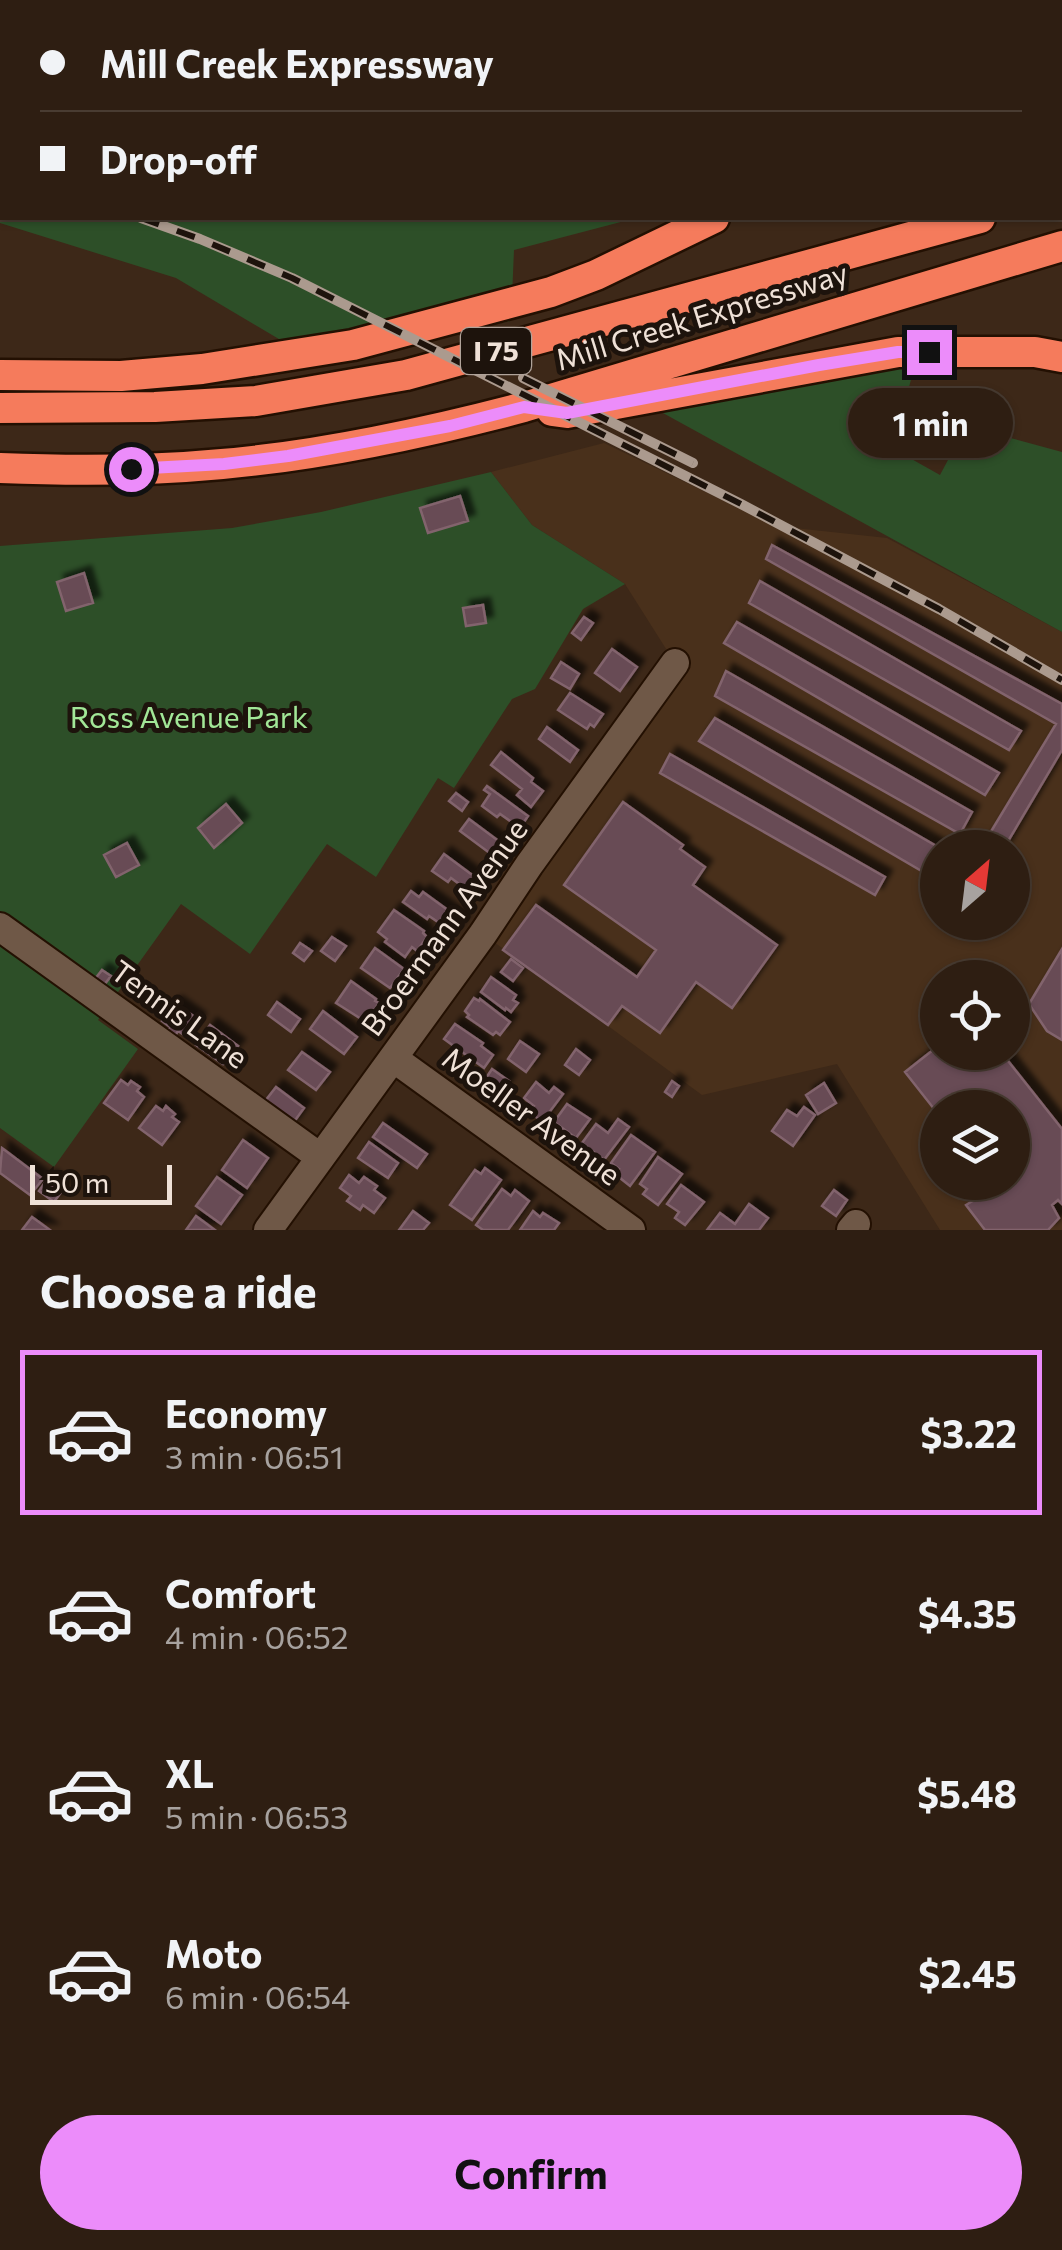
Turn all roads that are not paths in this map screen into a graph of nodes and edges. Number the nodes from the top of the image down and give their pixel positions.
1 (710, 220) edge
2 (973, 220) edge
3 (1062, 246) edge
4 (1062, 358) edge
5 (0, 374) edge
6 (524, 407) junction
7 (0, 408) edge
8 (0, 468) edge
9 (675, 663) dead end
10 (0, 927) edge
11 (392, 1058) junction
12 (320, 1157) junction
13 (268, 1230) edge
14 (631, 1230) edge

1 - 5 highway
2 - 7 highway, Mill Creek Expressway / I 75
3 - 6 highway, Mill Creek Expressway / I 75
4 - 6 highway
6 - 8 highway, Mill Creek Expressway / I 75
9 - 11 street, Broermann Avenue
10 - 12 street, Tennis Lane
11 - 12 street, Broermann Avenue
11 - 14 street, Moeller Avenue
12 - 13 street, Broermann Avenue

